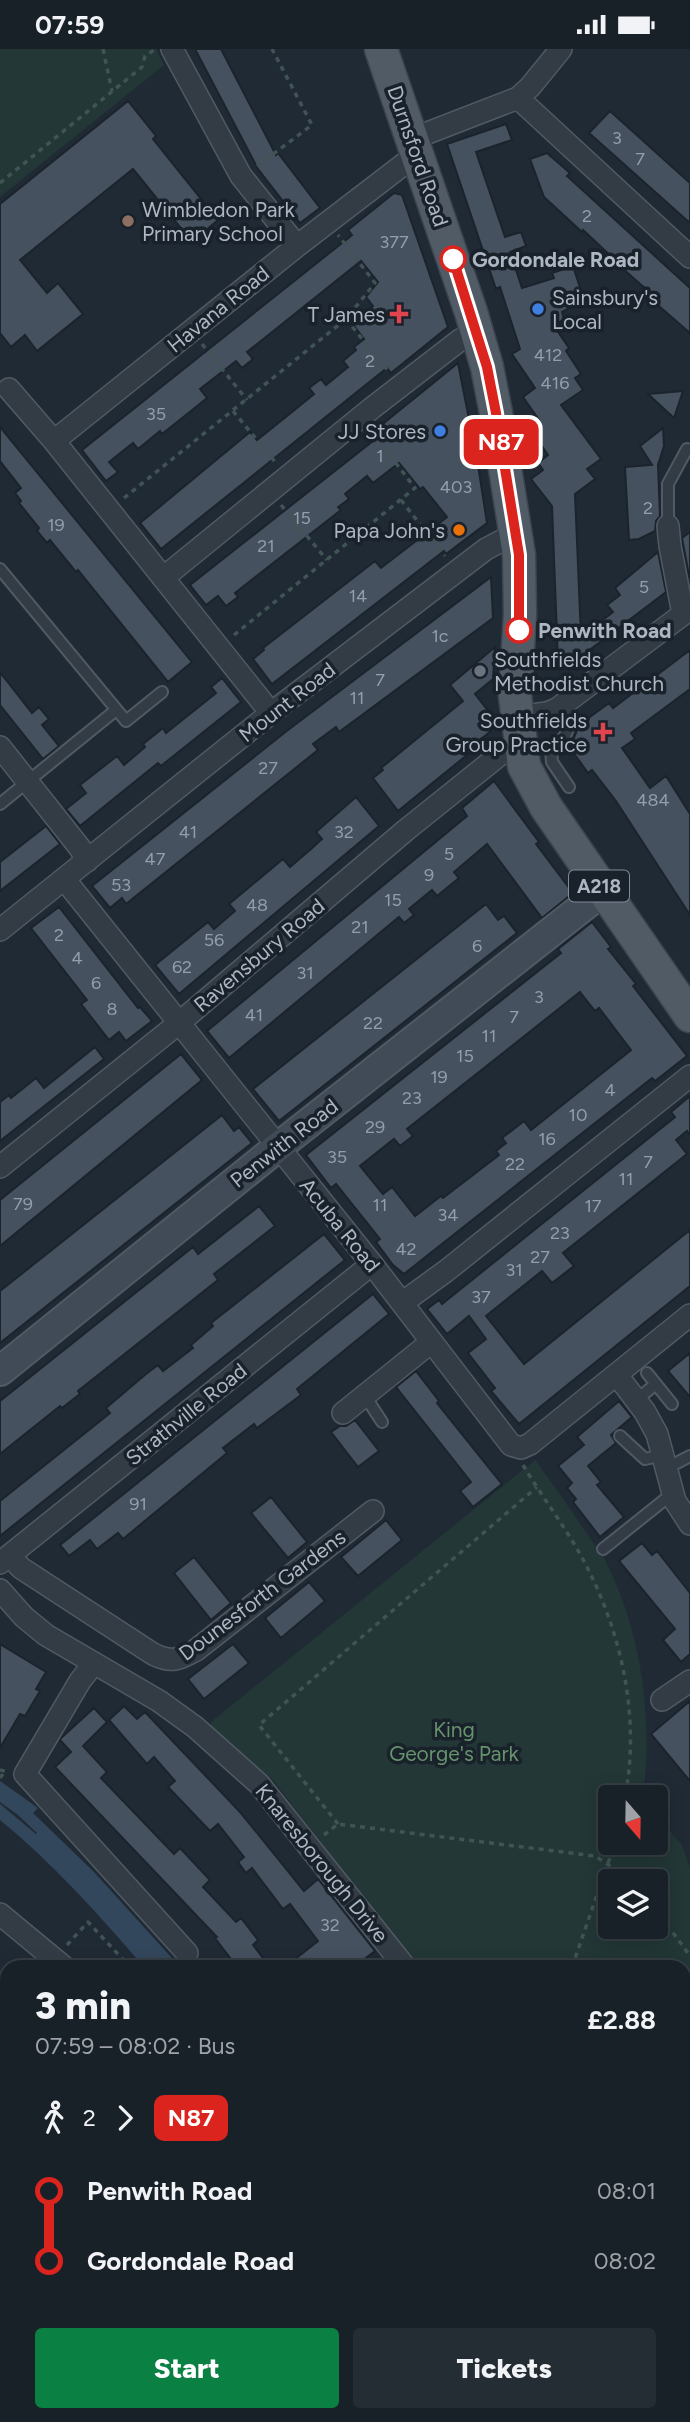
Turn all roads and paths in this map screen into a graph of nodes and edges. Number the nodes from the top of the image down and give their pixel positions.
1 (103, 49) edge
2 (143, 49) edge
3 (155, 49) edge
4 (172, 49) edge
5 (272, 49) edge
6 (381, 49) edge
7 (561, 49) edge
8 (145, 56) junction
9 (113, 92) junction
10 (518, 98) junction
11 (415, 146) junction
12 (240, 176) junction
13 (0, 183) edge
14 (328, 222) junction
15 (297, 246) junction
16 (690, 257) edge
17 (346, 319) junction
18 (191, 331) junction
19 (477, 332) junction
20 (400, 386) junction
21 (9, 389) dead end
22 (247, 400) junction
23 (233, 411) junction
24 (361, 417) junction
25 (54, 441) junction
26 (687, 449) dead end
27 (287, 477) junction
28 (270, 491) junction
29 (401, 500) junction
30 (109, 510) junction
31 (668, 526) joint
32 (517, 537) junction
33 (327, 560) junction
34 (0, 569) edge
35 (457, 571) junction
36 (163, 578) junction
37 (686, 611) edge
38 (218, 647) junction
39 (162, 692) dead end
40 (562, 705) junction
41 (116, 710) junction
42 (271, 713) junction
43 (516, 717) junction
44 (0, 747) edge
45 (520, 750) junction
46 (28, 782) junction
47 (569, 787) dead end
48 (0, 804) edge
49 (88, 861) junction
50 (65, 880) junction
51 (603, 891) junction
52 (0, 930) edge
53 (690, 1016) edge
54 (179, 1023) junction
55 (690, 1076) edge
56 (278, 1147) junction
57 (0, 1167) edge
58 (372, 1264) junction
59 (402, 1303) junction
60 (690, 1315) edge
61 (430, 1343) junction
62 (0, 1371) edge
63 (647, 1373) dead end
64 (617, 1375) junction
65 (656, 1384) junction
66 (365, 1396) junction
67 (636, 1400) junction
68 (672, 1404) dead end
69 (343, 1413) dead end
70 (382, 1422) dead end
71 (620, 1436) dead end
72 (517, 1448) junction
73 (690, 1456) edge
74 (666, 1462) junction
75 (537, 1487) junction
76 (673, 1493) junction
77 (373, 1511) dead end
78 (690, 1524) edge
79 (603, 1549) dead end
80 (5, 1559) edge
81 (0, 1590) edge
82 (94, 1663) junction
83 (690, 1681) edge
84 (662, 1700) dead end
85 (2, 1770) edge
86 (0, 1778) edge
87 (626, 1785) edge
88 (338, 1824) junction
89 (309, 1846) junction
90 (612, 1855) edge
91 (609, 1864) junction
92 (615, 1869) edge
93 (0, 1915) edge
94 (668, 1930) edge
95 (187, 1953) dead end
96 (690, 1956) edge
97 (55, 1960) edge
98 (61, 1960) edge
99 (124, 1960) edge
100 (399, 1960) edge
101 (574, 1960) edge

1 - 9 path
2 - 8 path
3 - 8 path
4 - 12 street
5 - 12 path
6 - 11 main road, Durnsford Road / A218
7 - 10 street
8 - 9 path
9 - 13 path
10 - 11 street, Havana Road
10 - 16 street
11 - 14 street, Havana Road
11 - 19 main road, Durnsford Road / A218
12 - 15 street
14 - 15 street, Havana Road
14 - 17 path
15 - 18 street, Havana Road
17 - 20 path
17 - 22 path
18 - 22 path
18 - 25 street, Havana Road
19 - 20 street
19 - 32 main road, Durnsford Road / A218
20 - 24 street
21 - 25 street
22 - 23 path
23 - 27 path
23 - 30 path
24 - 27 street
24 - 29 path
25 - 30 street
26 - 31 lane
27 - 28 street
28 - 33 path
28 - 36 street
29 - 33 path
29 - 35 path
30 - 36 street
31 - 37 street
32 - 35 street, Mount Road
32 - 43 main road, Durnsford Road / A218
33 - 38 path
34 - 41 lane
35 - 42 street, Mount Road
36 - 38 street
37 - 40 street
38 - 42 street
39 - 41 lane
40 - 43 street
40 - 47 lane
41 - 46 lane
42 - 49 street, Mount Road
43 - 45 main road, A218
44 - 46 street
45 - 51 main road, A218
45 - 54 street, Ravensbury Road
46 - 48 lane
46 - 49 street
49 - 50 street, Mount Road
50 - 52 street, Mount Road
50 - 54 street, Acuba Road
51 - 53 main road, A218
51 - 56 street, Penwith Road
54 - 56 street, Acuba Road
54 - 57 street, Ravensbury Road
55 - 59 street
56 - 58 street, Acuba Road
56 - 62 street, Penwith Road
58 - 59 street, Acuba Road
58 - 80 street, Strathville Road
59 - 61 street, Acuba Road
60 - 64 street
61 - 66 street
61 - 72 street, Acuba Road
63 - 65 lane
64 - 67 street
64 - 72 street
65 - 67 lane
65 - 68 lane
66 - 69 street
66 - 70 lane
67 - 74 street
71 - 74 lane
72 - 75 path
73 - 74 lane
74 - 76 street
75 - 87 path
75 - 88 path
76 - 78 street
76 - 79 lane
77 - 80 street, Dounesforth Gardens
81 - 82 street, Knaresborough Drive
82 - 89 street, Knaresborough Drive
82 - 95 street
83 - 84 street
85 - 86 path
88 - 89 path
88 - 91 path
89 - 100 street, Knaresborough Drive
90 - 91 path
91 - 92 path
91 - 101 path
93 - 97 street
94 - 96 path
98 - 99 path

